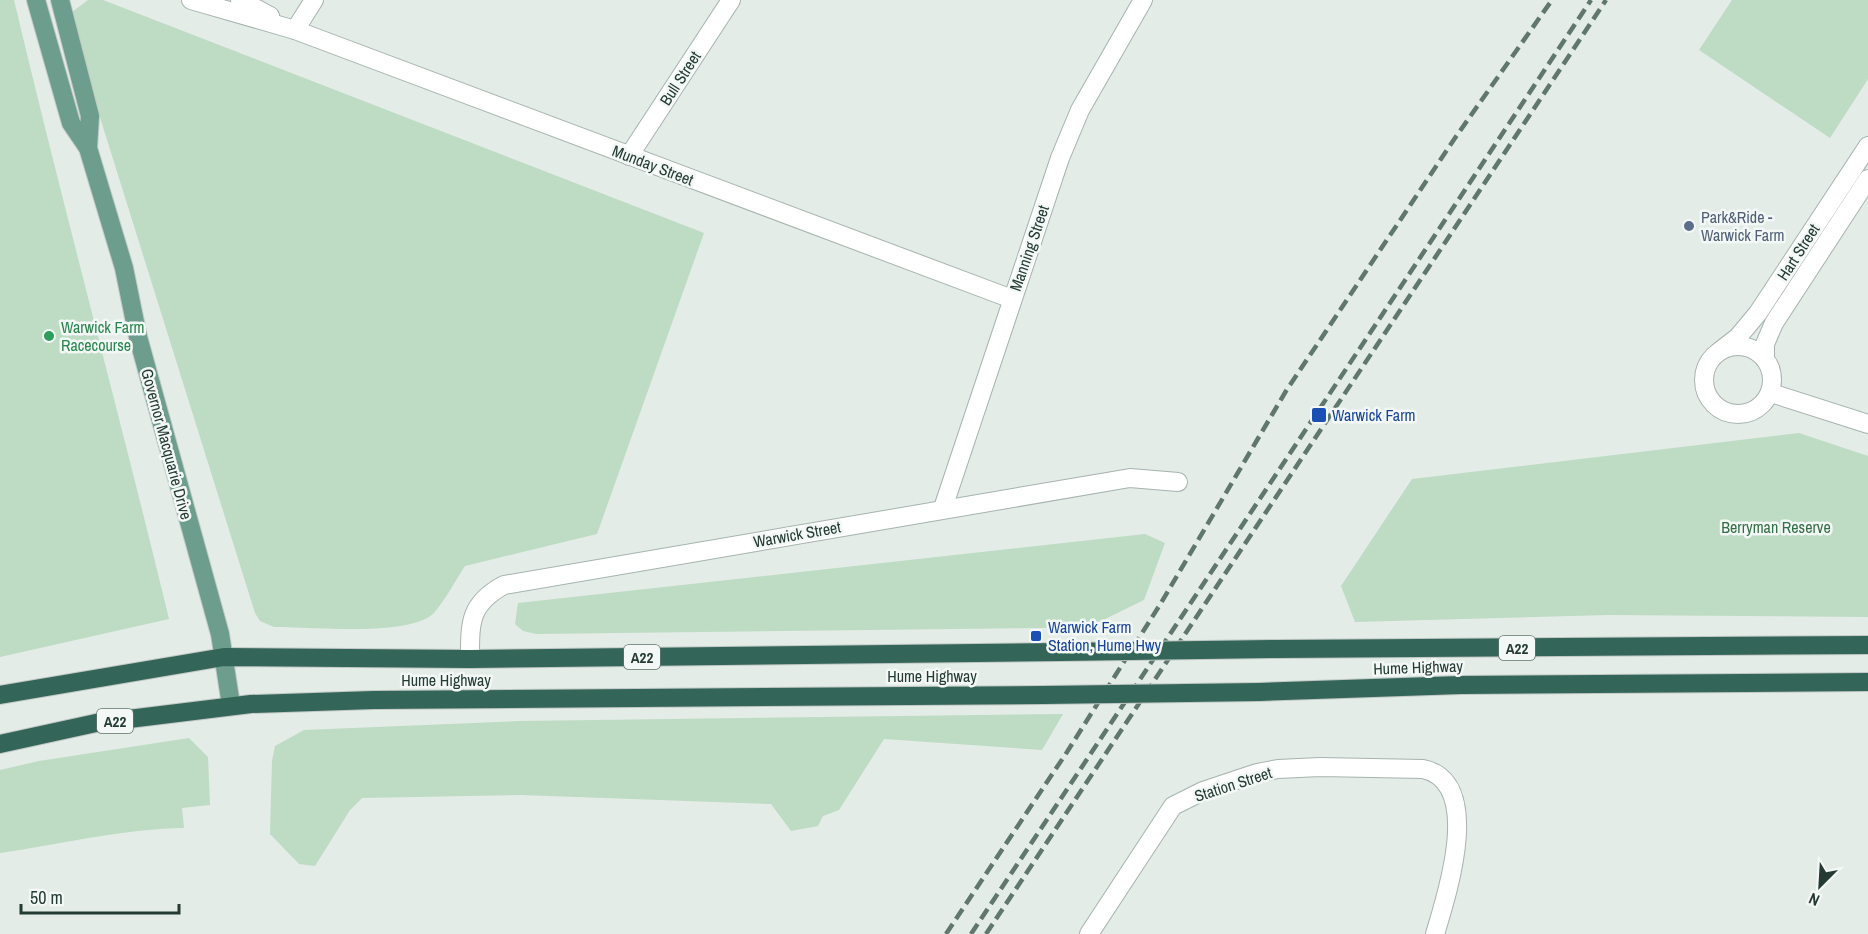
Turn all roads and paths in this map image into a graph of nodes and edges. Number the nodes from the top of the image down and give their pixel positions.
1 (36, 0) edge
2 (60, 0) edge
3 (191, 0) edge
4 (240, 0) edge
5 (314, 0) edge
6 (731, 0) edge
7 (1143, 0) edge
8 (295, 30) junction
9 (1868, 146) edge
10 (88, 148) junction
11 (629, 156) junction
12 (1868, 179) edge
13 (1012, 299) junction
14 (1720, 351) junction
15 (1765, 358) junction
16 (1771, 393) junction
17 (1868, 424) edge
18 (1178, 482) dead end
19 (943, 508) junction
20 (1868, 645) edge
21 (224, 657) junction
22 (470, 659) junction
23 (1868, 682) edge
24 (0, 695) edge
25 (231, 705) junction
26 (0, 744) edge
27 (1089, 934) edge
28 (1435, 934) edge

1 - 10 main road, Governor Macquarie Drive
2 - 10 main road, Governor Macquarie Drive
3 - 8 street, Munday Street
4 - 8 street, Munday Street
5 - 8 street
6 - 11 street, Bull Street
7 - 13 street, Manning Street
8 - 11 street, Munday Street
9 - 14 street, Hart Street
10 - 21 main road, Governor Macquarie Drive
11 - 13 street, Munday Street
12 - 15 street, Hart Street
13 - 19 street, Manning Street
14 - 15 street
14 - 16 street
15 - 16 street
16 - 17 street
18 - 19 street, Warwick Street
19 - 22 street, Warwick Street
20 - 22 highway, Hume Highway / A22, bridge
21 - 22 highway, Hume Highway / A22
21 - 24 highway, Hume Highway / A22
21 - 25 main road, Governor Macquarie Drive
23 - 25 highway, Hume Highway / A22, bridge
25 - 26 highway, Hume Highway / A22
27 - 28 street, Station Street

